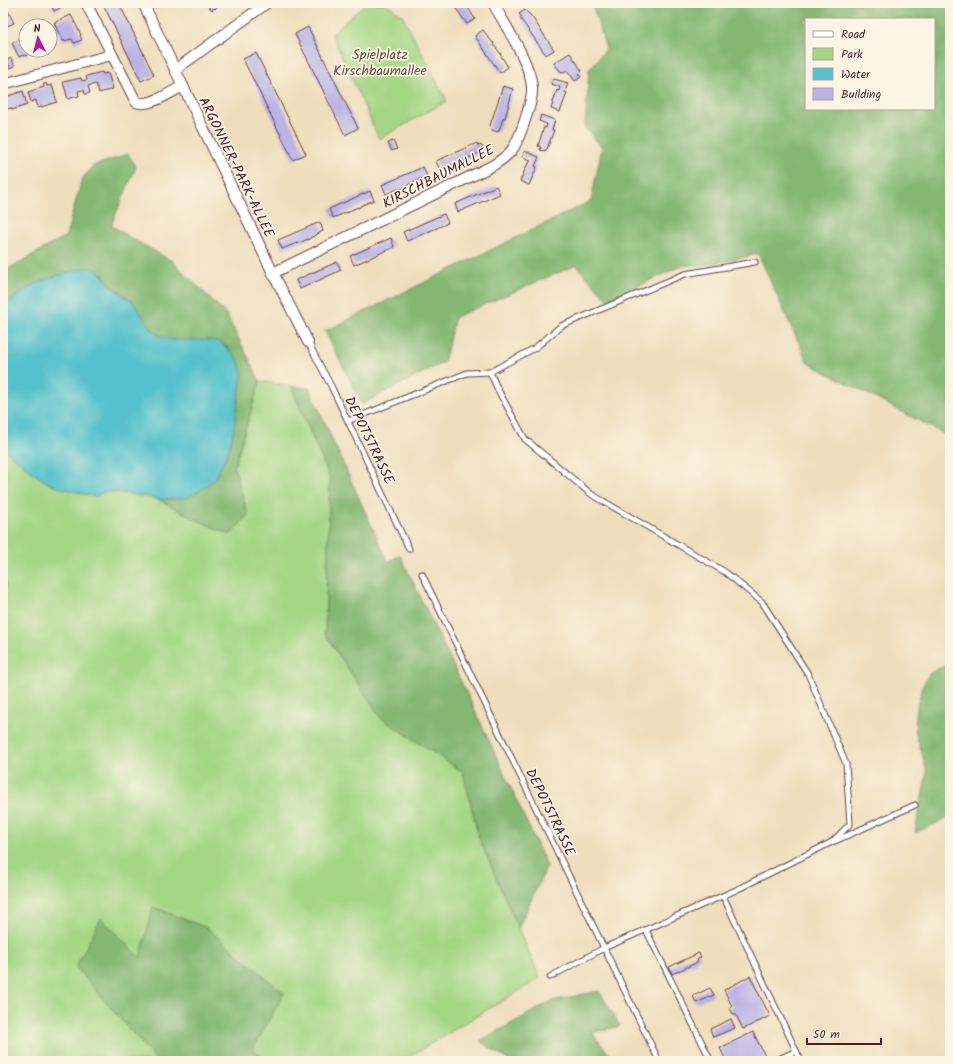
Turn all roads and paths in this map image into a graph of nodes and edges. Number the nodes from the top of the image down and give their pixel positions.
1 (86, 3) edge
2 (142, 3) edge
3 (267, 3) edge
4 (493, 3) edge
5 (256, 7) edge
6 (111, 55) junction
7 (176, 70) junction
8 (3, 84) edge
9 (183, 86) junction
10 (755, 262) dead end
11 (273, 273) junction
12 (308, 342) joint
13 (490, 372) junction
14 (348, 422) junction
15 (409, 549) dead end
16 (422, 574) dead end
17 (915, 805) dead end
18 (832, 842) junction
19 (723, 896) junction
20 (646, 930) junction
21 (604, 948) junction
22 (550, 977) dead end
23 (796, 1051) junction
24 (659, 1061) edge
25 (710, 1061) edge
26 (775, 1061) edge
27 (801, 1061) edge

1 - 6 street
2 - 7 street, ARGONNER-PARK-ALLEE
3 - 5 street
4 - 11 street, KIRSCHBAUMALLEE
5 - 7 street
6 - 8 street
6 - 9 street
7 - 9 street, ARGONNER-PARK-ALLEE
9 - 11 street, ARGONNER-PARK-ALLEE
10 - 13 lane
11 - 12 street, ARGONNER-PARK-ALLEE
12 - 14 lane, DEPOTSTRASSE
13 - 14 lane
13 - 18 lane
14 - 15 lane, DEPOTSTRASSE
16 - 21 lane, DEPOTSTRASSE
17 - 18 lane
18 - 19 lane
19 - 20 lane
19 - 23 lane
20 - 21 lane
20 - 25 lane
21 - 22 lane
21 - 24 lane, DEPOTSTRASSE
23 - 26 lane
23 - 27 lane

